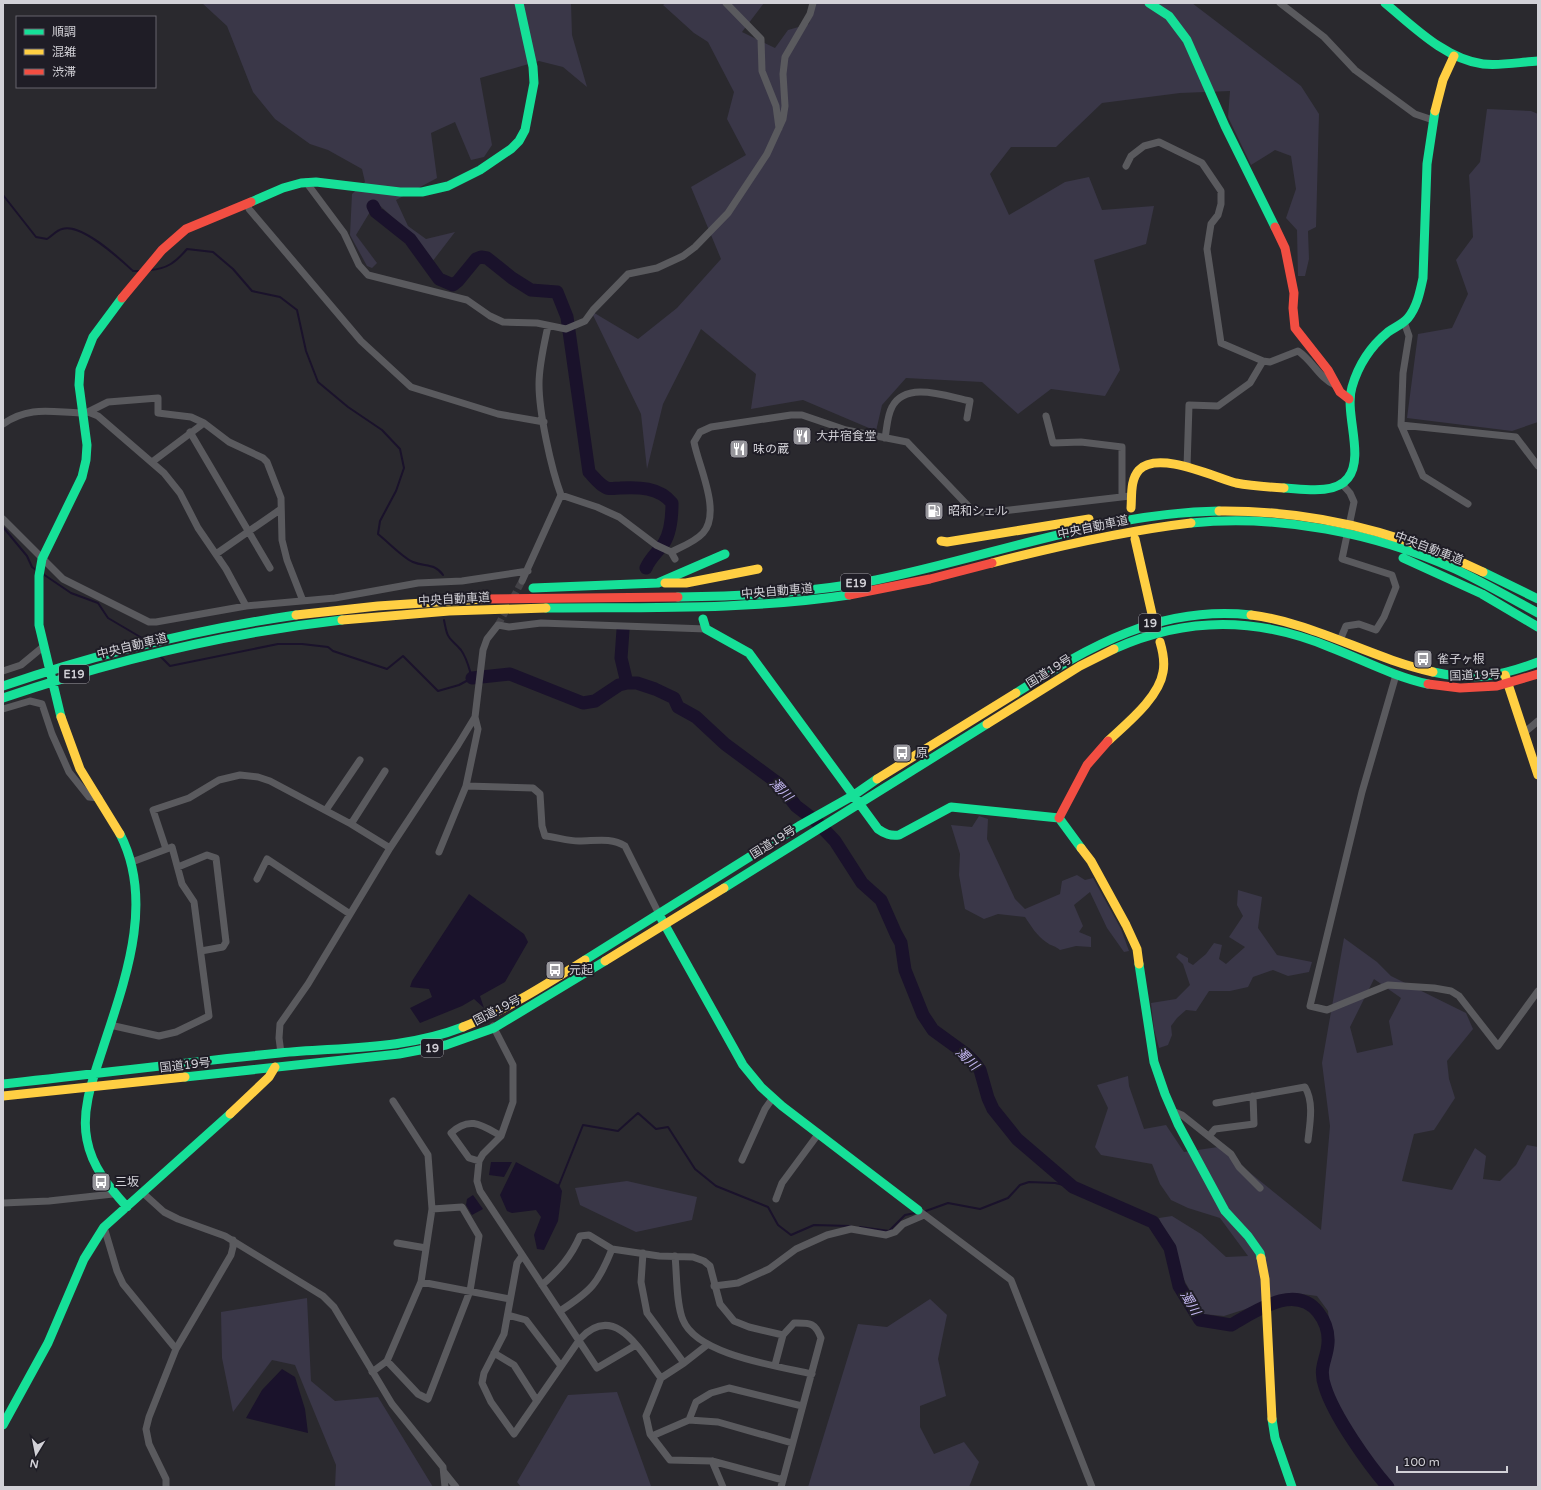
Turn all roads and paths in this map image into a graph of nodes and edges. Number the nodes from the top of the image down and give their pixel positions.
1 (519, 3) edge
2 (726, 3) edge
3 (813, 3) edge
4 (1148, 3) edge
5 (1280, 3) edge
6 (1385, 3) edge
7 (1454, 56) junction
8 (1538, 61) edge
9 (1433, 120) junction
10 (779, 128) junction
11 (1126, 166) dead end
12 (306, 182) junction
13 (247, 203) junction
14 (1404, 322) junction
15 (548, 326) junction
16 (1263, 361) junction
17 (1335, 385) junction
18 (1349, 399) junction
19 (86, 412) junction
20 (1046, 416) dead end
21 (968, 418) dead end
22 (544, 422) junction
23 (204, 423) junction
24 (3, 424) edge
25 (1401, 425) junction
26 (190, 432) junction
27 (885, 438) junction
28 (152, 462) junction
29 (1538, 466) edge
30 (1187, 467) junction
31 (1341, 483) junction
32 (561, 496) junction
33 (1126, 496) junction
34 (1468, 504) dead end
35 (1130, 508) dead end
36 (281, 509) junction
37 (1293, 514) junction
38 (3, 520) edge
39 (248, 531) junction
40 (1363, 538) junction
41 (1135, 539) dead end
42 (941, 541) dead end
43 (216, 554) junction
44 (725, 554) dead end
45 (42, 562) junction
46 (270, 568) dead end
47 (758, 569) dead end
48 (528, 571) junction
49 (522, 581) tunnel mouth
50 (658, 583) junction
51 (1538, 600) edge
52 (303, 601) junction
53 (388, 604) junction
54 (246, 606) junction
55 (1538, 613) edge
56 (1152, 614) dead end
57 (703, 619) dead end
58 (1538, 627) edge
59 (706, 629) junction
60 (1340, 640) junction
61 (1160, 642) dead end
62 (45, 651) junction
63 (1538, 662) edge
64 (4, 670) edge
65 (1505, 674) junction
66 (1538, 674) edge
67 (1396, 675) junction
68 (1508, 685) junction
69 (3, 686) edge
70 (3, 698) edge
71 (3, 709) edge
72 (475, 717) junction
73 (1538, 721) edge
74 (1525, 732) junction
75 (360, 760) dead end
76 (385, 771) dead end
77 (1538, 775) edge
78 (466, 786) junction
79 (854, 794) junction
80 (99, 798) junction
81 (860, 803) junction
82 (326, 810) junction
83 (1059, 818) junction
84 (351, 824) junction
85 (390, 848) junction
86 (166, 849) junction
87 (439, 852) dead end
88 (132, 862) junction
89 (178, 867) junction
90 (257, 879) dead end
91 (350, 914) junction
92 (659, 914) junction
93 (665, 925) junction
94 (201, 951) junction
95 (1538, 992) edge
96 (488, 1017) junction
97 (110, 1025) junction
98 (494, 1028) junction
99 (281, 1053) junction
100 (275, 1068) junction
101 (93, 1073) junction
102 (3, 1084) edge
103 (89, 1088) junction
104 (3, 1096) edge
105 (1253, 1096) junction
106 (772, 1099) junction
107 (393, 1101) dead end
108 (1216, 1103) dead end
109 (1172, 1111) junction
110 (819, 1134) junction
111 (501, 1136) junction
112 (1209, 1136) junction
113 (1308, 1140) dead end
114 (742, 1160) dead end
115 (479, 1161) junction
116 (1260, 1188) dead end
117 (143, 1193) junction
118 (114, 1194) junction
119 (776, 1199) dead end
120 (3, 1203) edge
121 (127, 1206) junction
122 (432, 1209) junction
123 (922, 1213) junction
124 (104, 1227) junction
125 (233, 1240) junction
126 (397, 1243) dead end
127 (426, 1248) junction
128 (612, 1250) junction
129 (643, 1253) junction
130 (522, 1256) junction
131 (676, 1256) junction
132 (421, 1282) junction
133 (542, 1285) junction
134 (714, 1286) junction
135 (470, 1291) junction
136 (510, 1299) junction
137 (560, 1311) junction
138 (508, 1315) junction
139 (783, 1335) junction
140 (580, 1339) junction
141 (636, 1345) junction
142 (707, 1345) junction
143 (176, 1349) junction
144 (494, 1353) junction
145 (387, 1361) junction
146 (684, 1364) junction
147 (561, 1366) junction
148 (775, 1366) junction
149 (372, 1372) junction
150 (812, 1374) junction
151 (661, 1378) junction
152 (537, 1401) junction
153 (802, 1406) junction
154 (689, 1420) junction
155 (3, 1425) edge
156 (652, 1436) junction
157 (792, 1444) junction
158 (712, 1461) junction
159 (444, 1472) junction
160 (782, 1483) edge
161 (166, 1487) edge
162 (445, 1487) edge
163 (456, 1487) edge
164 (723, 1487) edge
165 (1092, 1487) edge
166 (1292, 1487) edge

1 - 12 main road
2 - 10 street
3 - 10 street
4 - 17 main road
5 - 9 street
6 - 7 main road
7 - 8 main road
7 - 9 main road
9 - 14 main road
10 - 15 street
11 - 16 street
12 - 13 main road
12 - 15 street
13 - 19 main road
13 - 22 street
14 - 18 main road
14 - 25 street
15 - 22 street
16 - 17 street
16 - 30 street
17 - 18 main road
18 - 31 main road
19 - 23 street
19 - 24 street
19 - 28 street
19 - 45 main road
20 - 33 street
21 - 27 street
22 - 32 street
23 - 26 street
23 - 36 street
25 - 29 street
25 - 34 street
26 - 28 street
26 - 39 street
27 - 32 street
27 - 33 street
28 - 43 street
30 - 31 main road
30 - 33 main road
31 - 60 street
32 - 48 street
33 - 35 main road
36 - 39 street
36 - 52 street
37 - 42 main road
37 - 51 main road, 中央自動車道 / E19
37 - 53 main road, 中央自動車道 / E19
38 - 45 street
39 - 43 street
39 - 46 street
40 - 55 main road, 中央自動車道 / E19
40 - 58 main road
40 - 70 main road, 中央自動車道 / E19
41 - 56 main road
43 - 54 street
44 - 50 main road
45 - 54 street
45 - 62 main road
47 - 50 main road
48 - 49 street
48 - 52 street
50 - 53 main road
52 - 54 street
53 - 69 main road, 中央自動車道 / E19
57 - 59 main road
59 - 72 street
59 - 79 main road
60 - 65 main road, 国道19号 / 19
60 - 79 main road, 国道19号 / 19
61 - 83 main road
62 - 64 street
62 - 80 main road
63 - 65 main road, 国道19号 / 19
65 - 68 main road
66 - 68 main road, 国道19号 / 19
67 - 68 main road, 国道19号 / 19
67 - 81 main road, 国道19号 / 19
67 - 95 street
68 - 74 main road
71 - 80 street
72 - 78 street
72 - 85 street
73 - 74 street
74 - 77 main road
75 - 82 street
76 - 84 street
78 - 87 street
78 - 92 street
79 - 81 main road
79 - 92 main road, 国道19号 / 19
80 - 88 main road
81 - 83 main road
81 - 93 main road, 国道19号 / 19
82 - 84 street
82 - 86 street
83 - 109 main road
84 - 85 street
85 - 91 street
86 - 88 street
86 - 89 street
88 - 97 main road
89 - 94 street
89 - 94 street
90 - 91 street
91 - 99 street
92 - 93 main road
92 - 96 main road, 国道19号 / 19
93 - 98 main road, 国道19号 / 19
93 - 106 main road
94 - 97 street
96 - 98 street
96 - 99 main road, 国道19号 / 19
97 - 101 main road
98 - 100 main road, 国道19号 / 19
98 - 111 street
99 - 101 main road, 国道19号 / 19
100 - 103 main road, 国道19号 / 19
100 - 117 main road
101 - 102 main road, 国道19号 / 19
101 - 103 main road
103 - 104 main road, 国道19号 / 19
103 - 118 main road
105 - 108 street
105 - 112 street
105 - 113 street
106 - 110 main road
106 - 114 street
107 - 122 street
109 - 112 street
109 - 166 main road
110 - 119 street
110 - 123 main road
111 - 115 street
111 - 115 street
112 - 116 street
115 - 130 street
117 - 121 main road
117 - 125 street
118 - 120 street
118 - 121 main road
121 - 124 main road
122 - 127 street
122 - 135 street
123 - 134 street
123 - 165 street
124 - 143 street
124 - 155 main road
125 - 143 street
125 - 149 street
126 - 127 street
127 - 132 street
128 - 129 street
128 - 133 street
128 - 137 street
129 - 131 street
129 - 146 street
130 - 133 street
130 - 136 street
131 - 134 street
131 - 142 street
132 - 135 street
132 - 145 street
133 - 137 street
134 - 139 street
135 - 136 street
135 - 145 street
136 - 138 street
137 - 140 street
138 - 144 street
138 - 147 street
139 - 148 street
139 - 150 street
140 - 141 street
140 - 141 street
140 - 147 street
141 - 151 street
142 - 146 street
142 - 148 street
143 - 161 street
144 - 152 street
144 - 152 street
145 - 149 street
146 - 151 street
147 - 152 street
148 - 150 street
149 - 159 street
150 - 153 street
151 - 156 street
153 - 154 street
153 - 157 street
154 - 156 street
154 - 157 street
156 - 158 street
157 - 160 street
158 - 160 street
158 - 164 street
159 - 162 street
159 - 163 street

